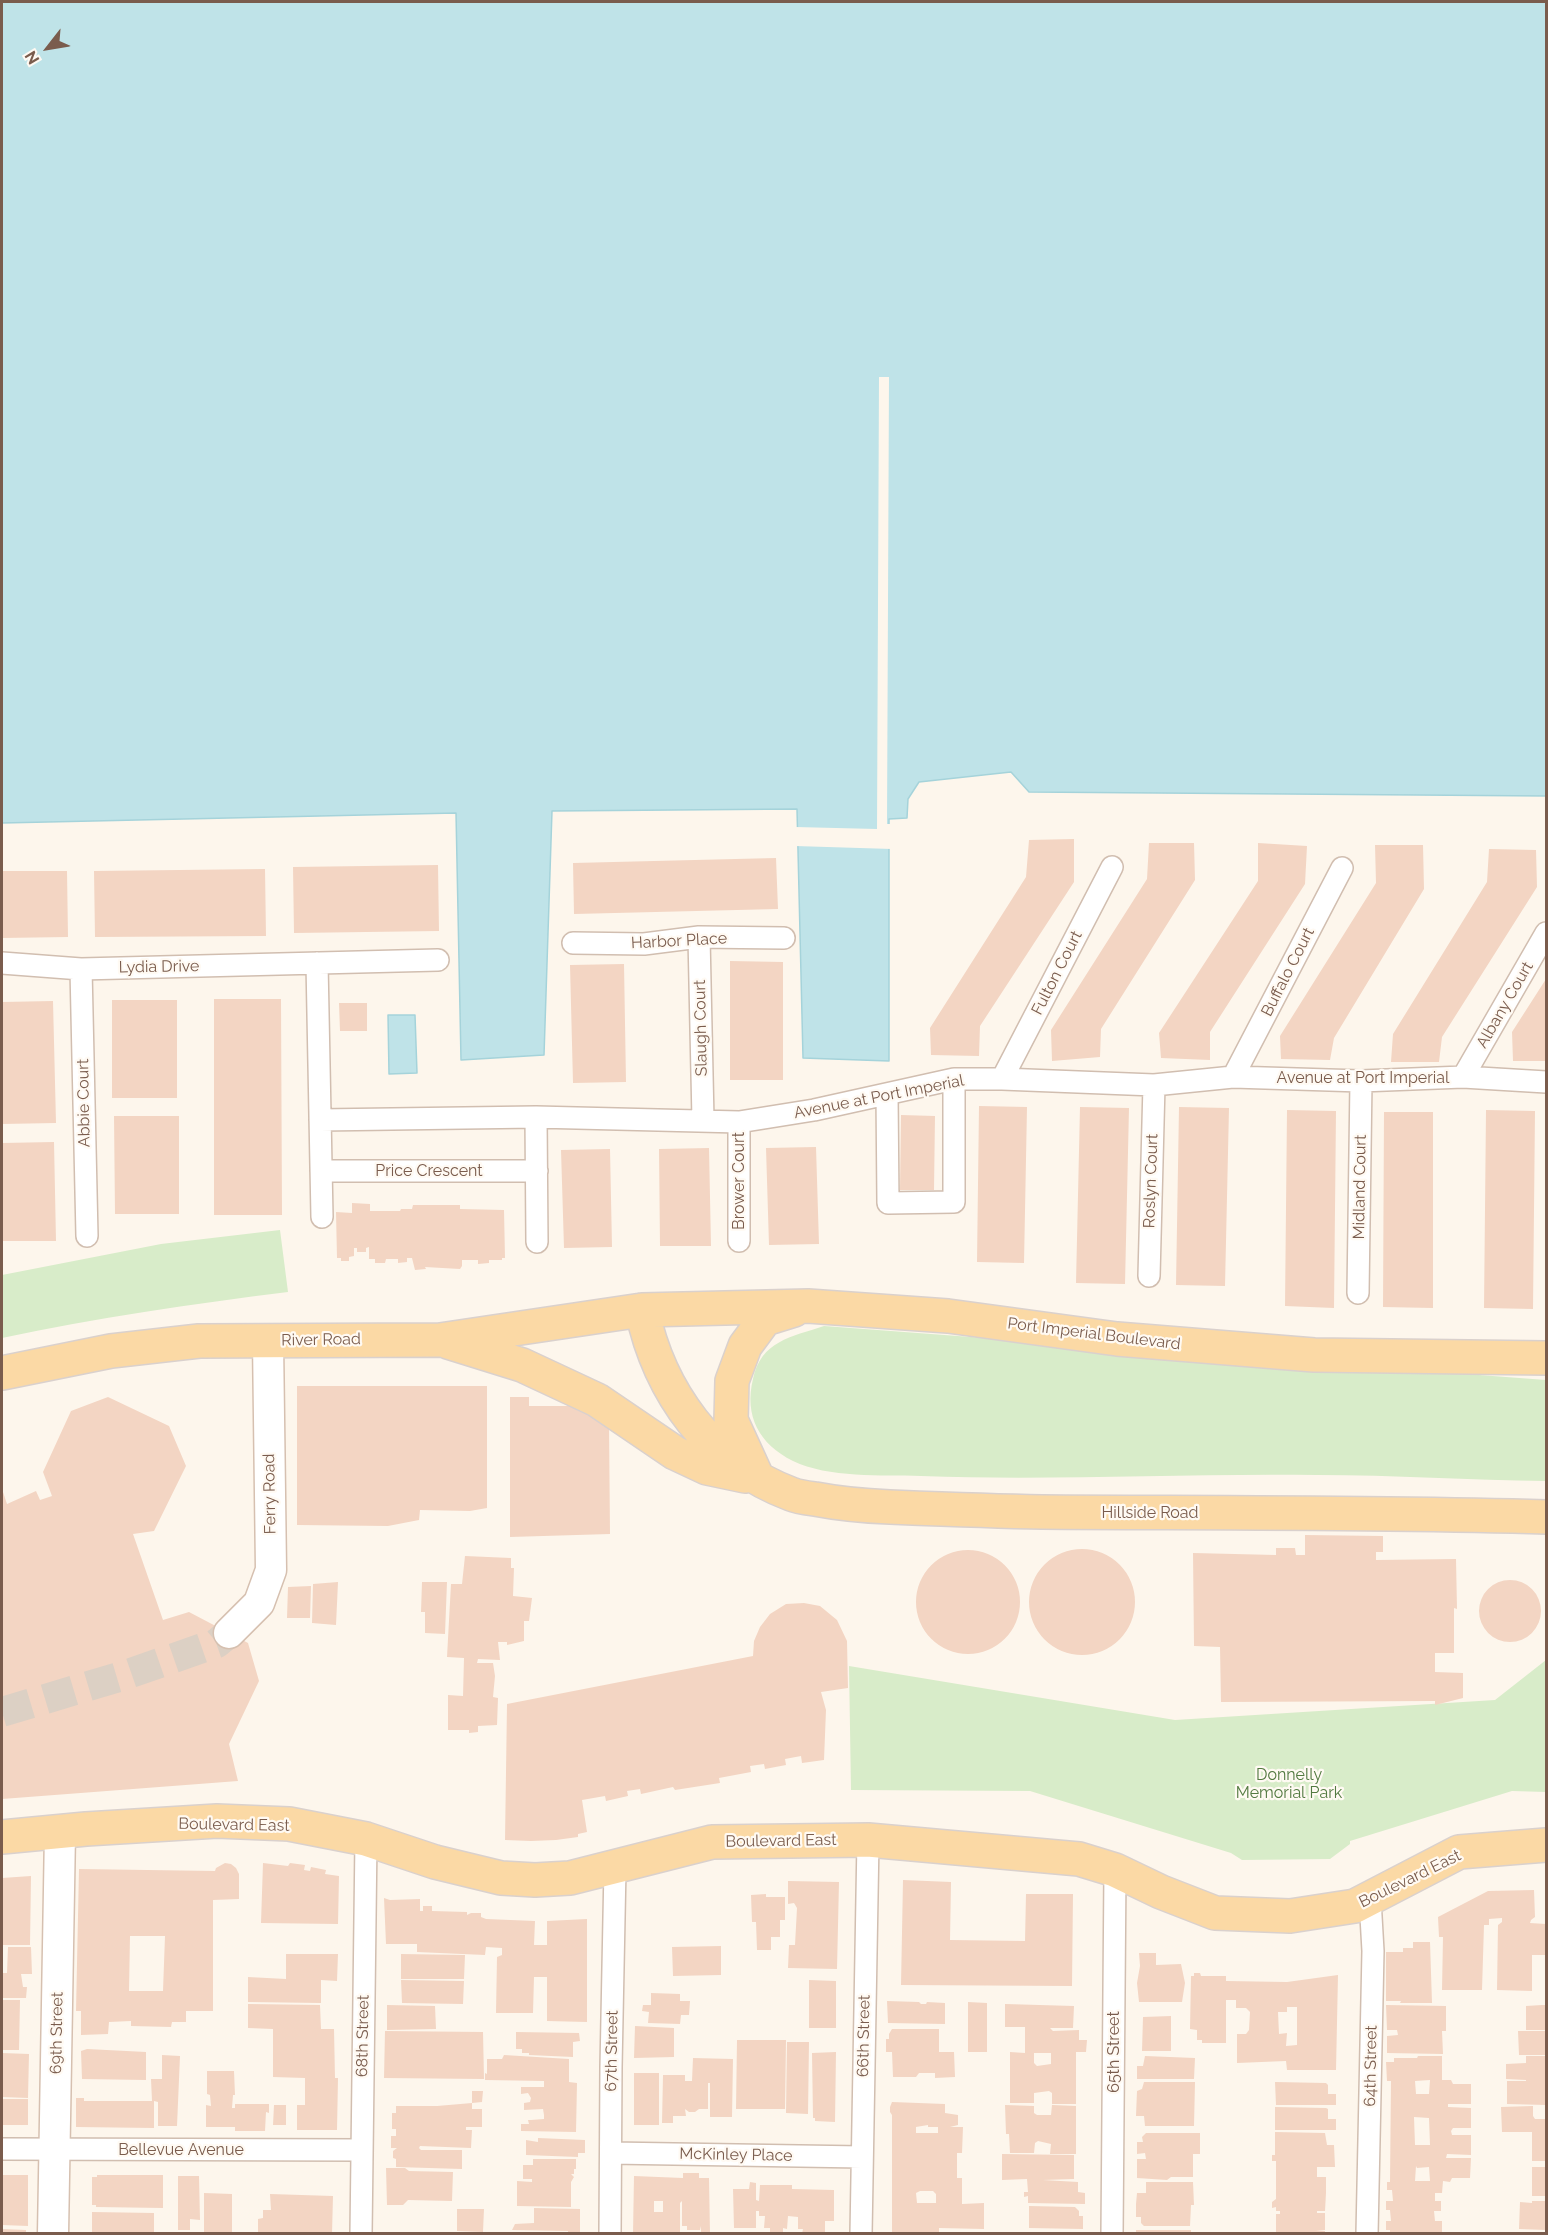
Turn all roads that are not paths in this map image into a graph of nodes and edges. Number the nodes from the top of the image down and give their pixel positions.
1 (1112, 867) dead end
2 (1342, 868) dead end
3 (1546, 933) edge
4 (699, 937) junction
5 (784, 938) dead end
6 (573, 943) dead end
7 (438, 960) dead end
8 (2, 963) edge
9 (317, 963) junction
10 (81, 969) junction
11 (1233, 1077) junction
12 (1463, 1077) junction
13 (954, 1079) junction
14 (1002, 1079) junction
15 (1361, 1081) junction
16 (1546, 1082) edge
17 (1154, 1085) junction
18 (887, 1094) junction
19 (536, 1117) junction
20 (320, 1120) junction
21 (703, 1120) junction
22 (739, 1122) junction
23 (321, 1171) junction
24 (537, 1171) junction
25 (322, 1217) dead end
26 (87, 1236) dead end
27 (739, 1241) dead end
28 (537, 1242) dead end
29 (1149, 1276) dead end
30 (1358, 1293) dead end
31 (808, 1306) junction
32 (642, 1310) junction
33 (440, 1340) junction
34 (268, 1341) junction
35 (1546, 1358) edge
36 (2, 1373) edge
37 (757, 1479) junction
38 (1546, 1517) edge
39 (229, 1633) tunnel mouth
40 (60, 1832) junction
41 (2, 1837) edge
42 (366, 1839) junction
43 (868, 1839) junction
44 (1546, 1845) edge
45 (615, 1868) junction
46 (1115, 1870) junction
47 (1370, 1899) junction
48 (2, 2149) edge
49 (55, 2150) junction
50 (361, 2150) junction
51 (611, 2153) junction
52 (862, 2157) junction
53 (53, 2234) edge
54 (361, 2234) edge
55 (610, 2234) edge
56 (861, 2234) edge
57 (1112, 2234) edge
58 (1367, 2234) edge

1 - 14 street, Fulton Court
2 - 11 street, Buffalo Court
3 - 12 street, Albany Court
4 - 5 street, Harbor Place
4 - 6 street, Harbor Place
4 - 21 street, Slaugh Court
7 - 9 street, Lydia Drive
8 - 10 street, Lydia Drive
9 - 10 street, Lydia Drive
9 - 20 street
10 - 26 street, Abbie Court
11 - 15 street, Avenue at Port Imperial
11 - 17 street, Avenue at Port Imperial
12 - 15 street, Avenue at Port Imperial
12 - 16 street, Avenue at Port Imperial
13 - 14 street, Avenue at Port Imperial
13 - 18 street, Avenue at Port Imperial
13 - 18 street
14 - 17 street, Avenue at Port Imperial
15 - 30 street, Midland Court
17 - 29 street, Roslyn Court
18 - 22 street, Avenue at Port Imperial
19 - 20 street, Avenue at Port Imperial
19 - 21 street, Avenue at Port Imperial
19 - 24 street
20 - 23 street
21 - 22 street, Avenue at Port Imperial
22 - 27 street, Brower Court
23 - 24 street, Price Crescent
23 - 25 street
24 - 28 street
31 - 32 main road, Port Imperial Boulevard
31 - 35 main road, Port Imperial Boulevard
31 - 37 main road
32 - 33 main road, River Road
32 - 37 main road
33 - 34 main road, River Road
33 - 37 main road
34 - 36 main road, River Road
34 - 39 street, Ferry Road
37 - 38 main road, Hillside Road
40 - 41 main road, Boulevard East
40 - 42 main road, Boulevard East
40 - 49 street, 69th Street
42 - 45 main road, Boulevard East
42 - 50 street, 68th Street
43 - 45 main road, Boulevard East
43 - 46 main road, Boulevard East
43 - 52 street, 66th Street
44 - 47 main road, Boulevard East
45 - 51 street, 67th Street
46 - 47 main road, Boulevard East
46 - 57 street, 65th Street
47 - 58 street, 64th Street
48 - 49 street, Bellevue Avenue
49 - 50 street, Bellevue Avenue
49 - 53 street, 69th Street
50 - 54 street, 68th Street
51 - 52 street, McKinley Place
51 - 55 street, 67th Street
52 - 56 street, 66th Street

